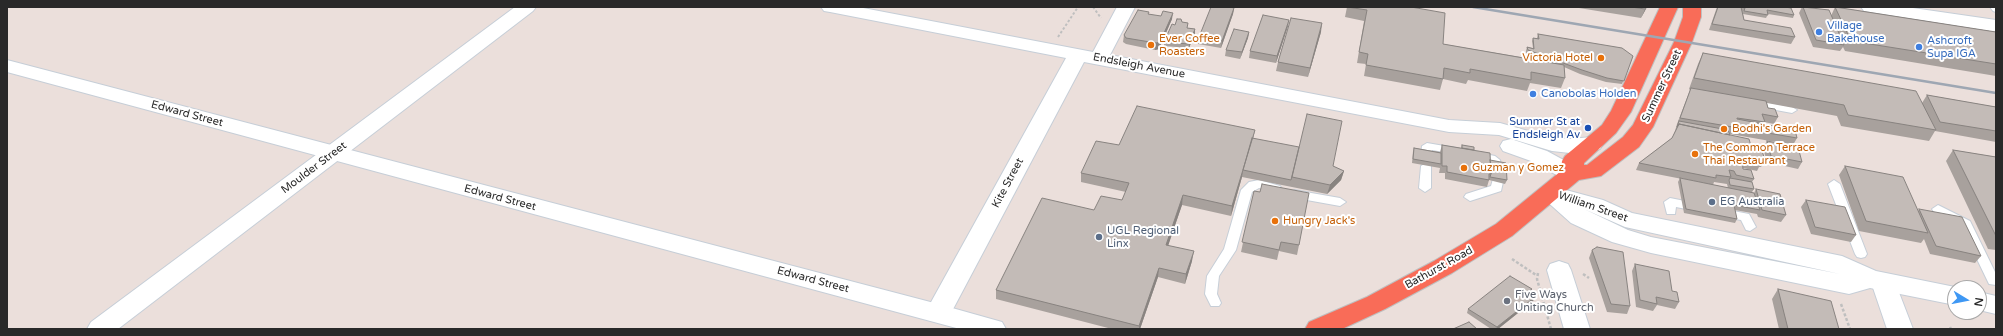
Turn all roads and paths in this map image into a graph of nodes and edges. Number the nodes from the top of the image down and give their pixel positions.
1 (527, 7) edge
2 (830, 7) edge
3 (1078, 7) edge
4 (1126, 7) edge
5 (1669, 7) edge
6 (1692, 7) edge
7 (1870, 7) edge
8 (1996, 26) edge
9 (1051, 49) junction
10 (1088, 56) junction
11 (7, 66) edge
12 (1740, 100) edge
13 (1792, 110) edge
14 (1449, 126) junction
15 (1592, 144) junction
16 (1461, 152) edge
17 (333, 154) junction
18 (1426, 154) edge
19 (1473, 154) edge
20 (1496, 165) edge
21 (1426, 166) edge
22 (1572, 174) junction
23 (1496, 182) edge
24 (1834, 184) dead end
25 (1425, 188) dead end
26 (1551, 193) junction
27 (1470, 197) dead end
28 (1340, 202) dead end
29 (1938, 209) dead end
30 (1671, 210) dead end
31 (1750, 227) dead end
32 (1861, 254) dead end
33 (1512, 259) dead end
34 (1548, 273) joint
35 (1876, 281) junction
36 (1994, 293) edge
37 (1947, 294) edge
38 (1215, 303) dead end
39 (1842, 304) dead end
40 (938, 313) junction
41 (100, 329) edge
42 (993, 329) edge
43 (1318, 329) edge
44 (1577, 329) edge
45 (1850, 329) edge
46 (1900, 329) edge

1 - 17 street, Moulder Street
2 - 9 street, Endsleigh Avenue
3 - 9 path
4 - 10 street, Kite Street
5 - 15 highway
6 - 22 highway, Summer Street
7 - 8 street
9 - 10 street, Endsleigh Avenue
10 - 14 street, Endsleigh Avenue
10 - 40 street, Kite Street
11 - 17 street, Edward Street
12 - 13 lane
14 - 15 street, Endsleigh Avenue
14 - 22 street, Endsleigh Avenue
15 - 22 highway
16 - 18 lane
17 - 40 street, Edward Street
17 - 41 street, Moulder Street
19 - 20 lane
21 - 25 lane
22 - 26 highway
23 - 27 lane
24 - 32 lane
26 - 35 street, William Street
26 - 43 highway, Bathurst Road
28 - 38 lane
29 - 36 lane
30 - 31 lane
33 - 34 path
34 - 44 street
35 - 37 street, William Street
35 - 46 street
39 - 45 path
40 - 42 street, Edward Street

